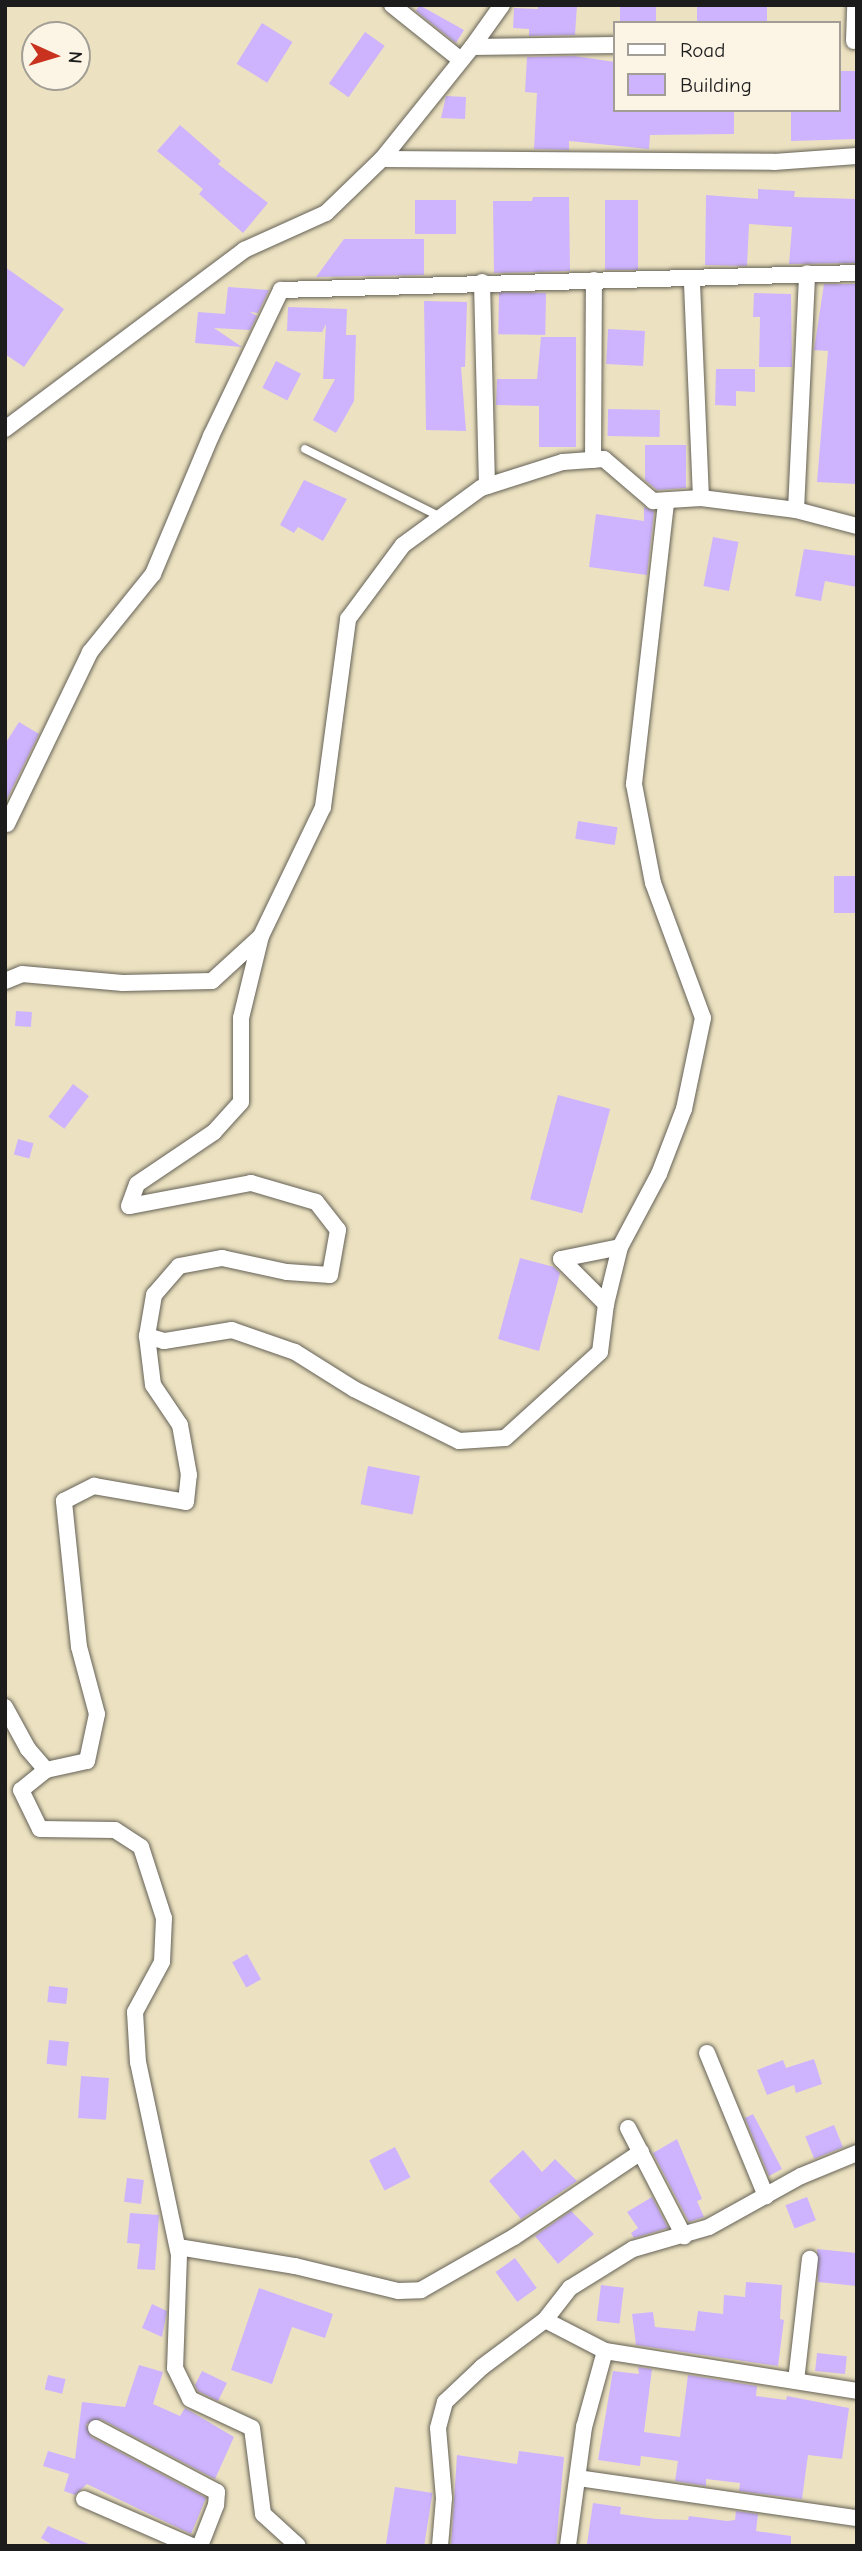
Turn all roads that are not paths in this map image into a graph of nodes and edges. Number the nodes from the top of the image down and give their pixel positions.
1 (392, 5) edge
2 (502, 5) edge
3 (855, 5) edge
4 (850, 41) edge
5 (614, 45) edge
6 (472, 47) junction
7 (461, 60) junction
8 (857, 156) edge
9 (382, 159) junction
10 (807, 273) junction
11 (857, 273) edge
12 (692, 279) junction
13 (594, 280) junction
14 (482, 282) junction
15 (5, 429) edge
16 (304, 449) dead end
17 (593, 460) junction
18 (487, 486) junction
19 (701, 498) junction
20 (666, 501) junction
21 (796, 510) junction
22 (441, 517) junction
23 (857, 526) edge
24 (8, 824) dead end
25 (261, 936) junction
26 (5, 981) edge
27 (620, 1247) junction
28 (606, 1304) junction
29 (147, 1336) junction
30 (5, 1707) edge
31 (47, 1770) junction
32 (707, 2053) dead end
33 (628, 2128) dead end
34 (640, 2152) junction
35 (857, 2153) edge
36 (766, 2196) junction
37 (684, 2236) junction
38 (177, 2247) junction
39 (810, 2259) dead end
40 (545, 2320) junction
41 (606, 2351) junction
42 (796, 2381) junction
43 (857, 2391) edge
44 (96, 2428) dead end
45 (578, 2478) junction
46 (85, 2500) dead end
47 (857, 2518) edge
48 (192, 2546) edge
49 (200, 2546) edge
50 (298, 2546) edge
51 (440, 2546) edge
52 (568, 2546) edge

1 - 7 street
2 - 6 street
3 - 4 street
5 - 6 street
6 - 7 street
7 - 9 street
8 - 9 street
9 - 15 street
10 - 11 street
10 - 12 street
10 - 21 street
12 - 13 street
12 - 19 street
13 - 14 street
13 - 17 street
14 - 18 street
14 - 24 street
16 - 22 lane
17 - 18 street
17 - 20 street
18 - 22 street
19 - 20 street
19 - 21 street
20 - 27 street
21 - 23 street
22 - 25 street
25 - 26 street
25 - 29 street
27 - 28 street
27 - 28 street
28 - 29 street
29 - 31 street
30 - 31 street
31 - 38 street
32 - 36 street
33 - 34 street
34 - 37 street
34 - 38 street
35 - 36 street
36 - 37 street
37 - 40 street
38 - 50 street
39 - 42 street
40 - 41 street
40 - 51 street
41 - 42 street
41 - 45 street
42 - 43 street
44 - 49 street
45 - 47 street
45 - 52 street
46 - 48 street

